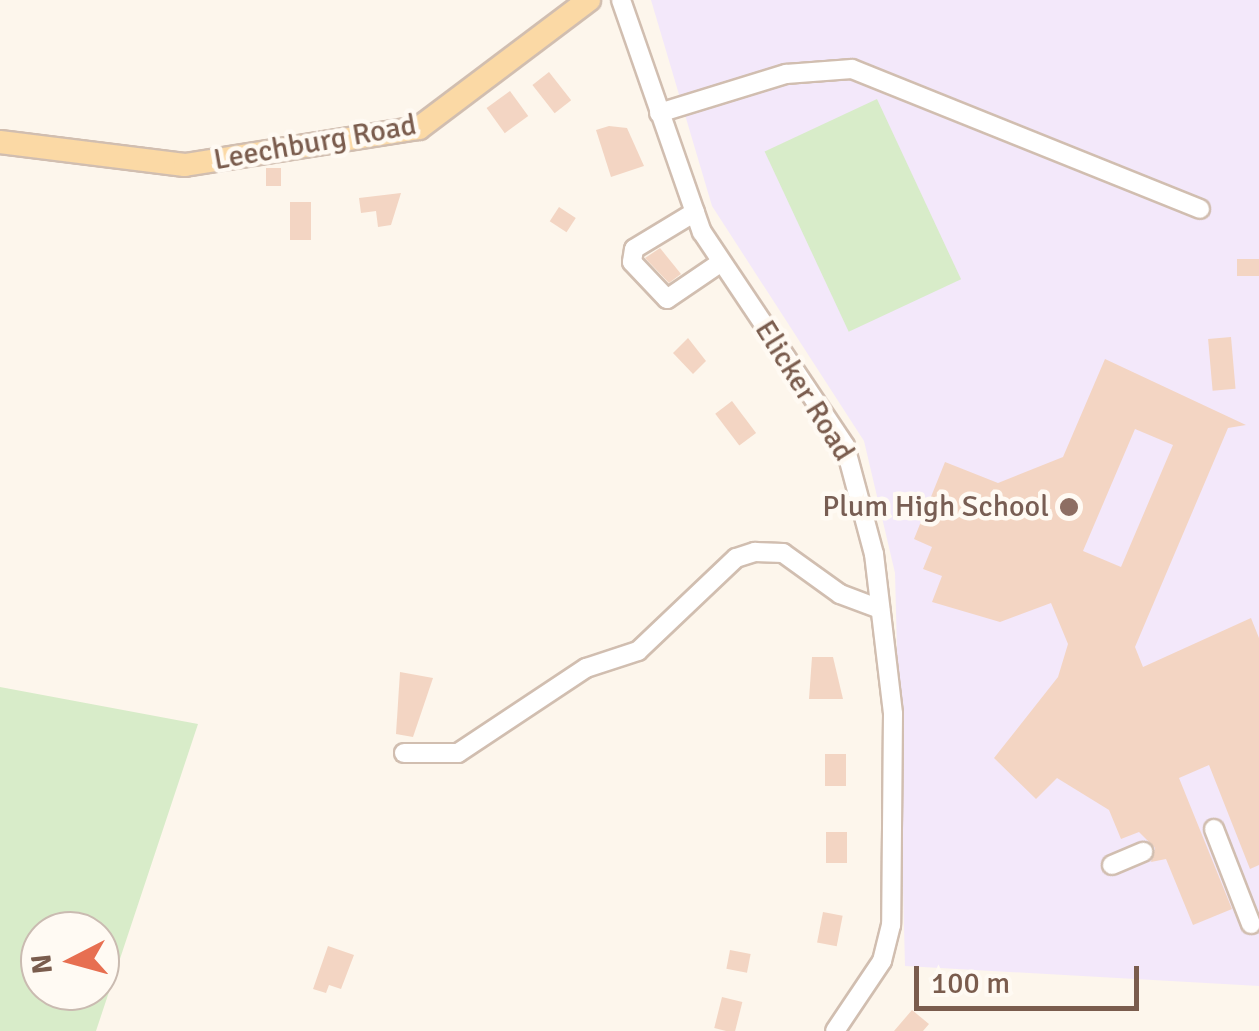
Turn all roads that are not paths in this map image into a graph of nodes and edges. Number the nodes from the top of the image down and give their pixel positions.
1 (588, 0) edge
2 (621, 0) edge
3 (659, 113) junction
4 (0, 142) edge
5 (1200, 209) dead end
6 (695, 212) junction
7 (720, 263) junction
8 (880, 609) junction
9 (404, 754) dead end
10 (1214, 829) dead end
11 (1143, 852) dead end
12 (1112, 865) dead end
13 (1252, 924) dead end
14 (835, 1031) edge

1 - 4 main road, Leechburg Road
2 - 3 street, Elicker Road
3 - 5 street
3 - 6 street, Elicker Road
6 - 7 street, Elicker Road
6 - 7 street
7 - 8 street, Elicker Road
8 - 9 street
8 - 14 street, Elicker Road
10 - 13 street
11 - 12 street

